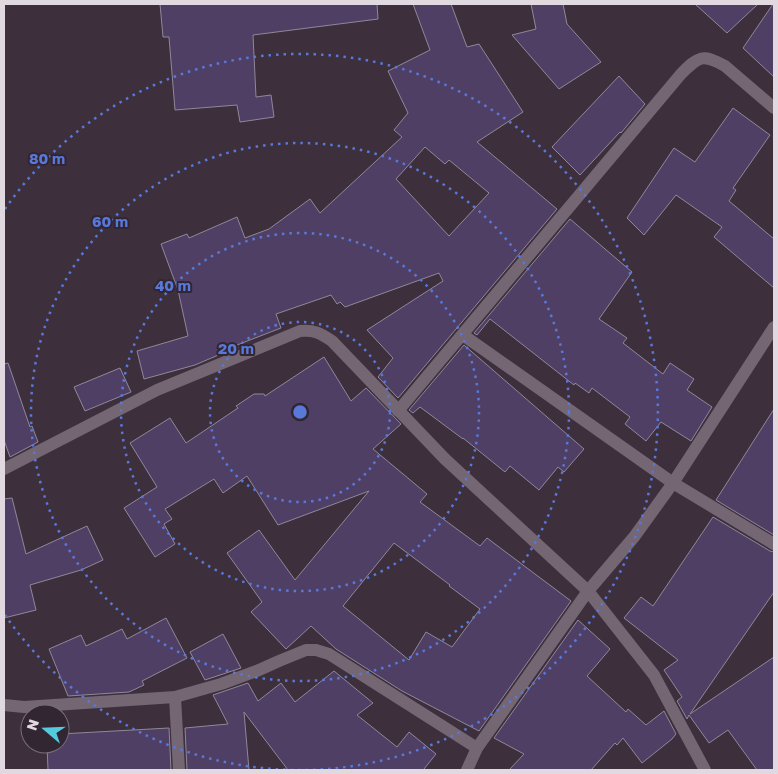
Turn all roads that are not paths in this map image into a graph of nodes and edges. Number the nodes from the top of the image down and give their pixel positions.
1 (774, 108) edge
2 (774, 327) edge
3 (463, 335) junction
4 (398, 411) junction
5 (4, 469) edge
6 (673, 483) junction
7 (774, 544) edge
8 (588, 591) junction
9 (175, 697) junction
10 (4, 705) edge
11 (477, 748) junction
12 (179, 770) edge
13 (467, 770) edge
14 (705, 770) edge

1 - 3 street
2 - 6 street
3 - 4 street
3 - 6 street
4 - 5 street
4 - 8 street
6 - 7 street
6 - 8 street
8 - 11 street
8 - 14 street
9 - 10 street
9 - 11 street
9 - 12 street
11 - 13 street

